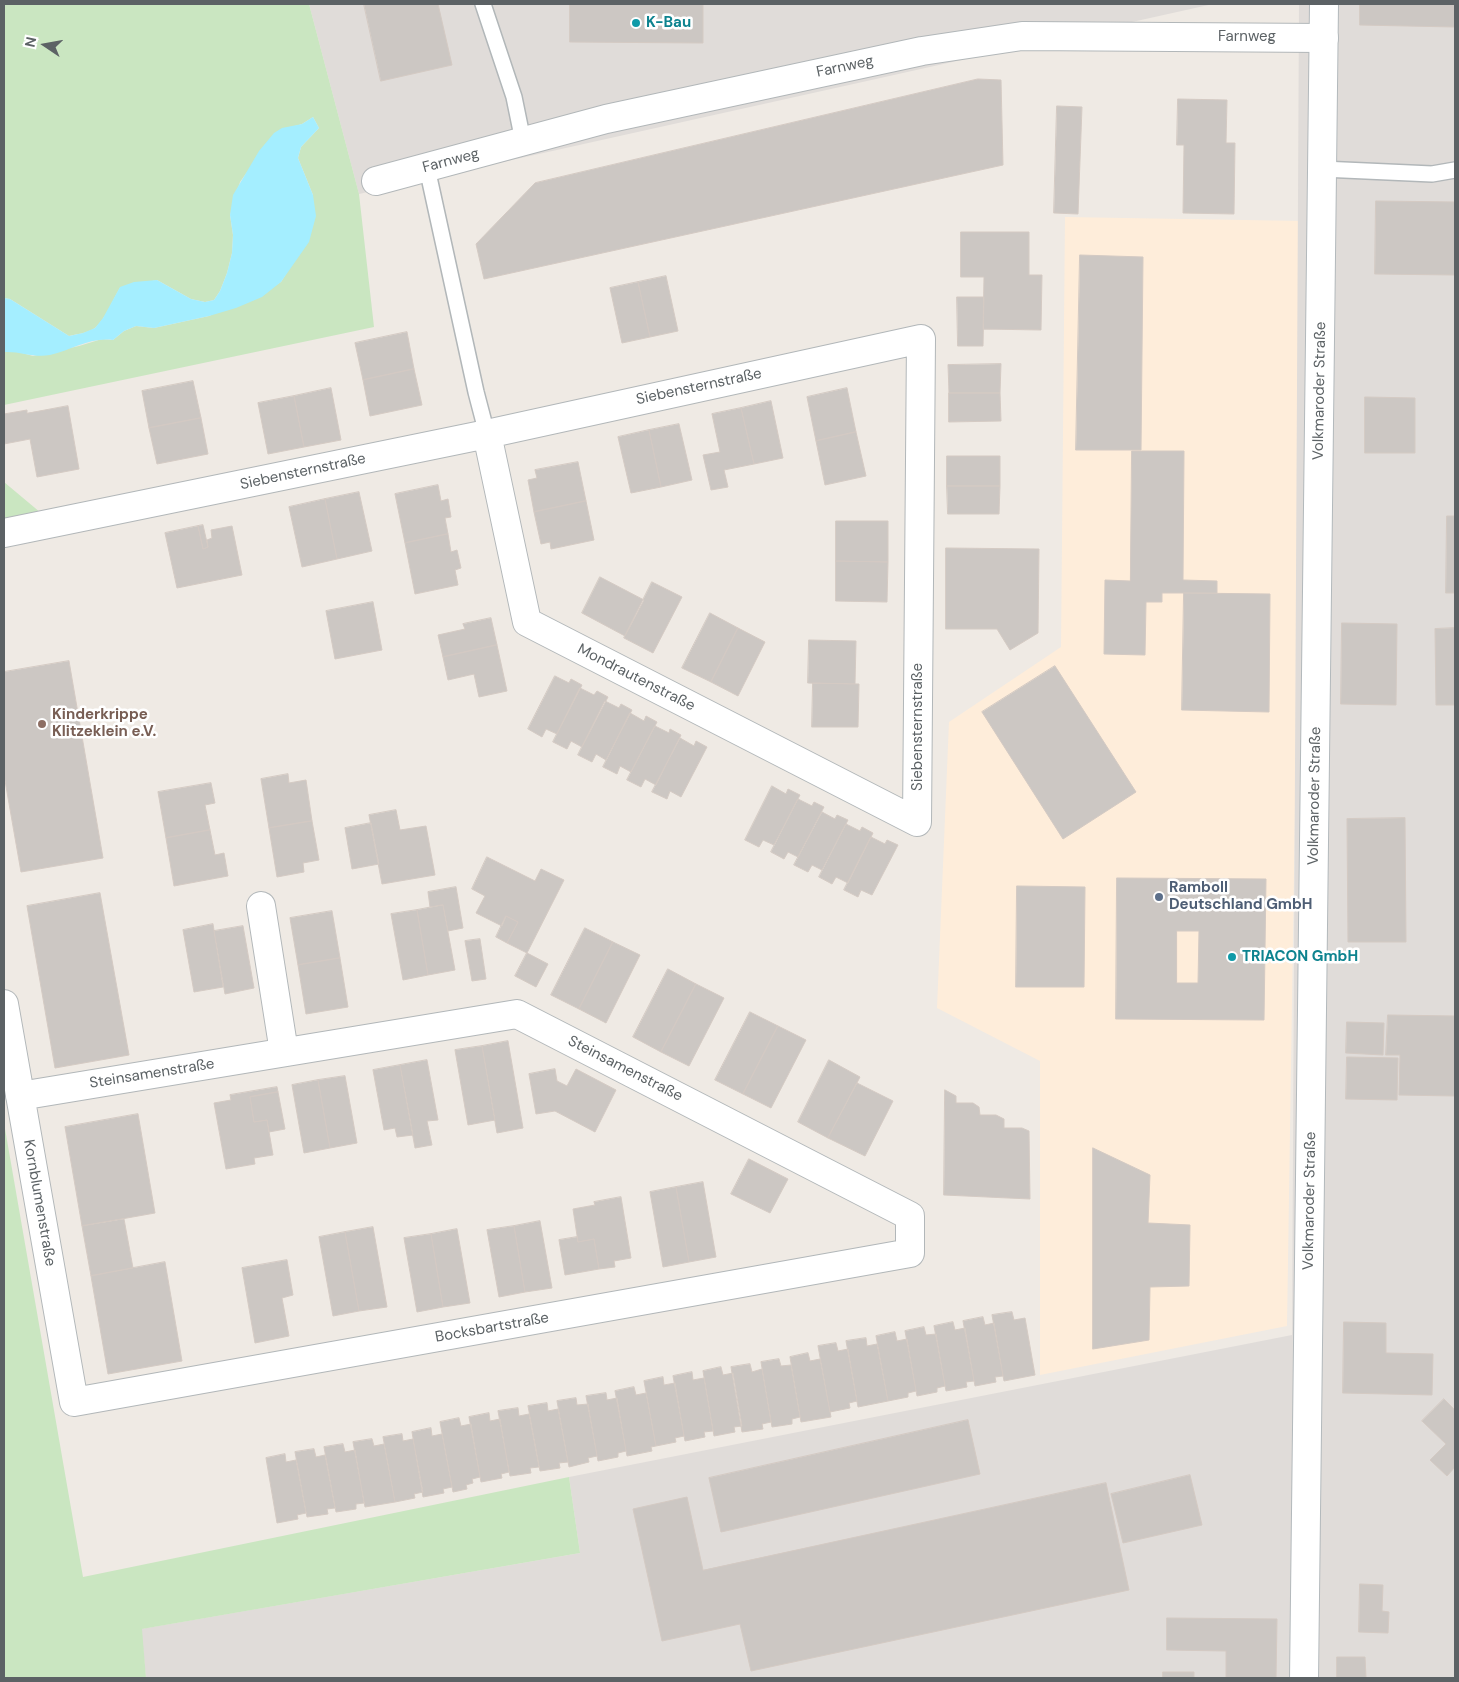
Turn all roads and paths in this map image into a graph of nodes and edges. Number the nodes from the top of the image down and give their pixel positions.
1 (482, 4) edge
2 (1324, 4) edge
3 (1324, 38) junction
4 (523, 141) junction
5 (427, 168) junction
6 (1322, 169) junction
7 (1455, 170) edge
8 (376, 181) dead end
9 (488, 434) junction
10 (4, 532) edge
11 (917, 822) joint
12 (261, 906) dead end
13 (4, 1004) edge
14 (284, 1052) junction
15 (20, 1096) junction
16 (910, 1253) joint
17 (74, 1402) joint
18 (1304, 1678) edge

1 - 4 lane
2 - 3 street, Volkmaroder Straße
3 - 4 street, Farnweg
3 - 6 street, Volkmaroder Straße
4 - 5 street, Farnweg
5 - 8 street, Farnweg
5 - 9 lane
6 - 7 lane
6 - 18 street, Volkmaroder Straße
9 - 10 street, Siebensternstraße
9 - 11 street, Mondrautenstraße
9 - 11 street, Siebensternstraße
12 - 14 street
13 - 15 street, Kornblumenstraße
14 - 15 street, Steinsamenstraße
14 - 16 street, Steinsamenstraße
15 - 17 street, Kornblumenstraße
16 - 17 street, Bocksbartstraße

